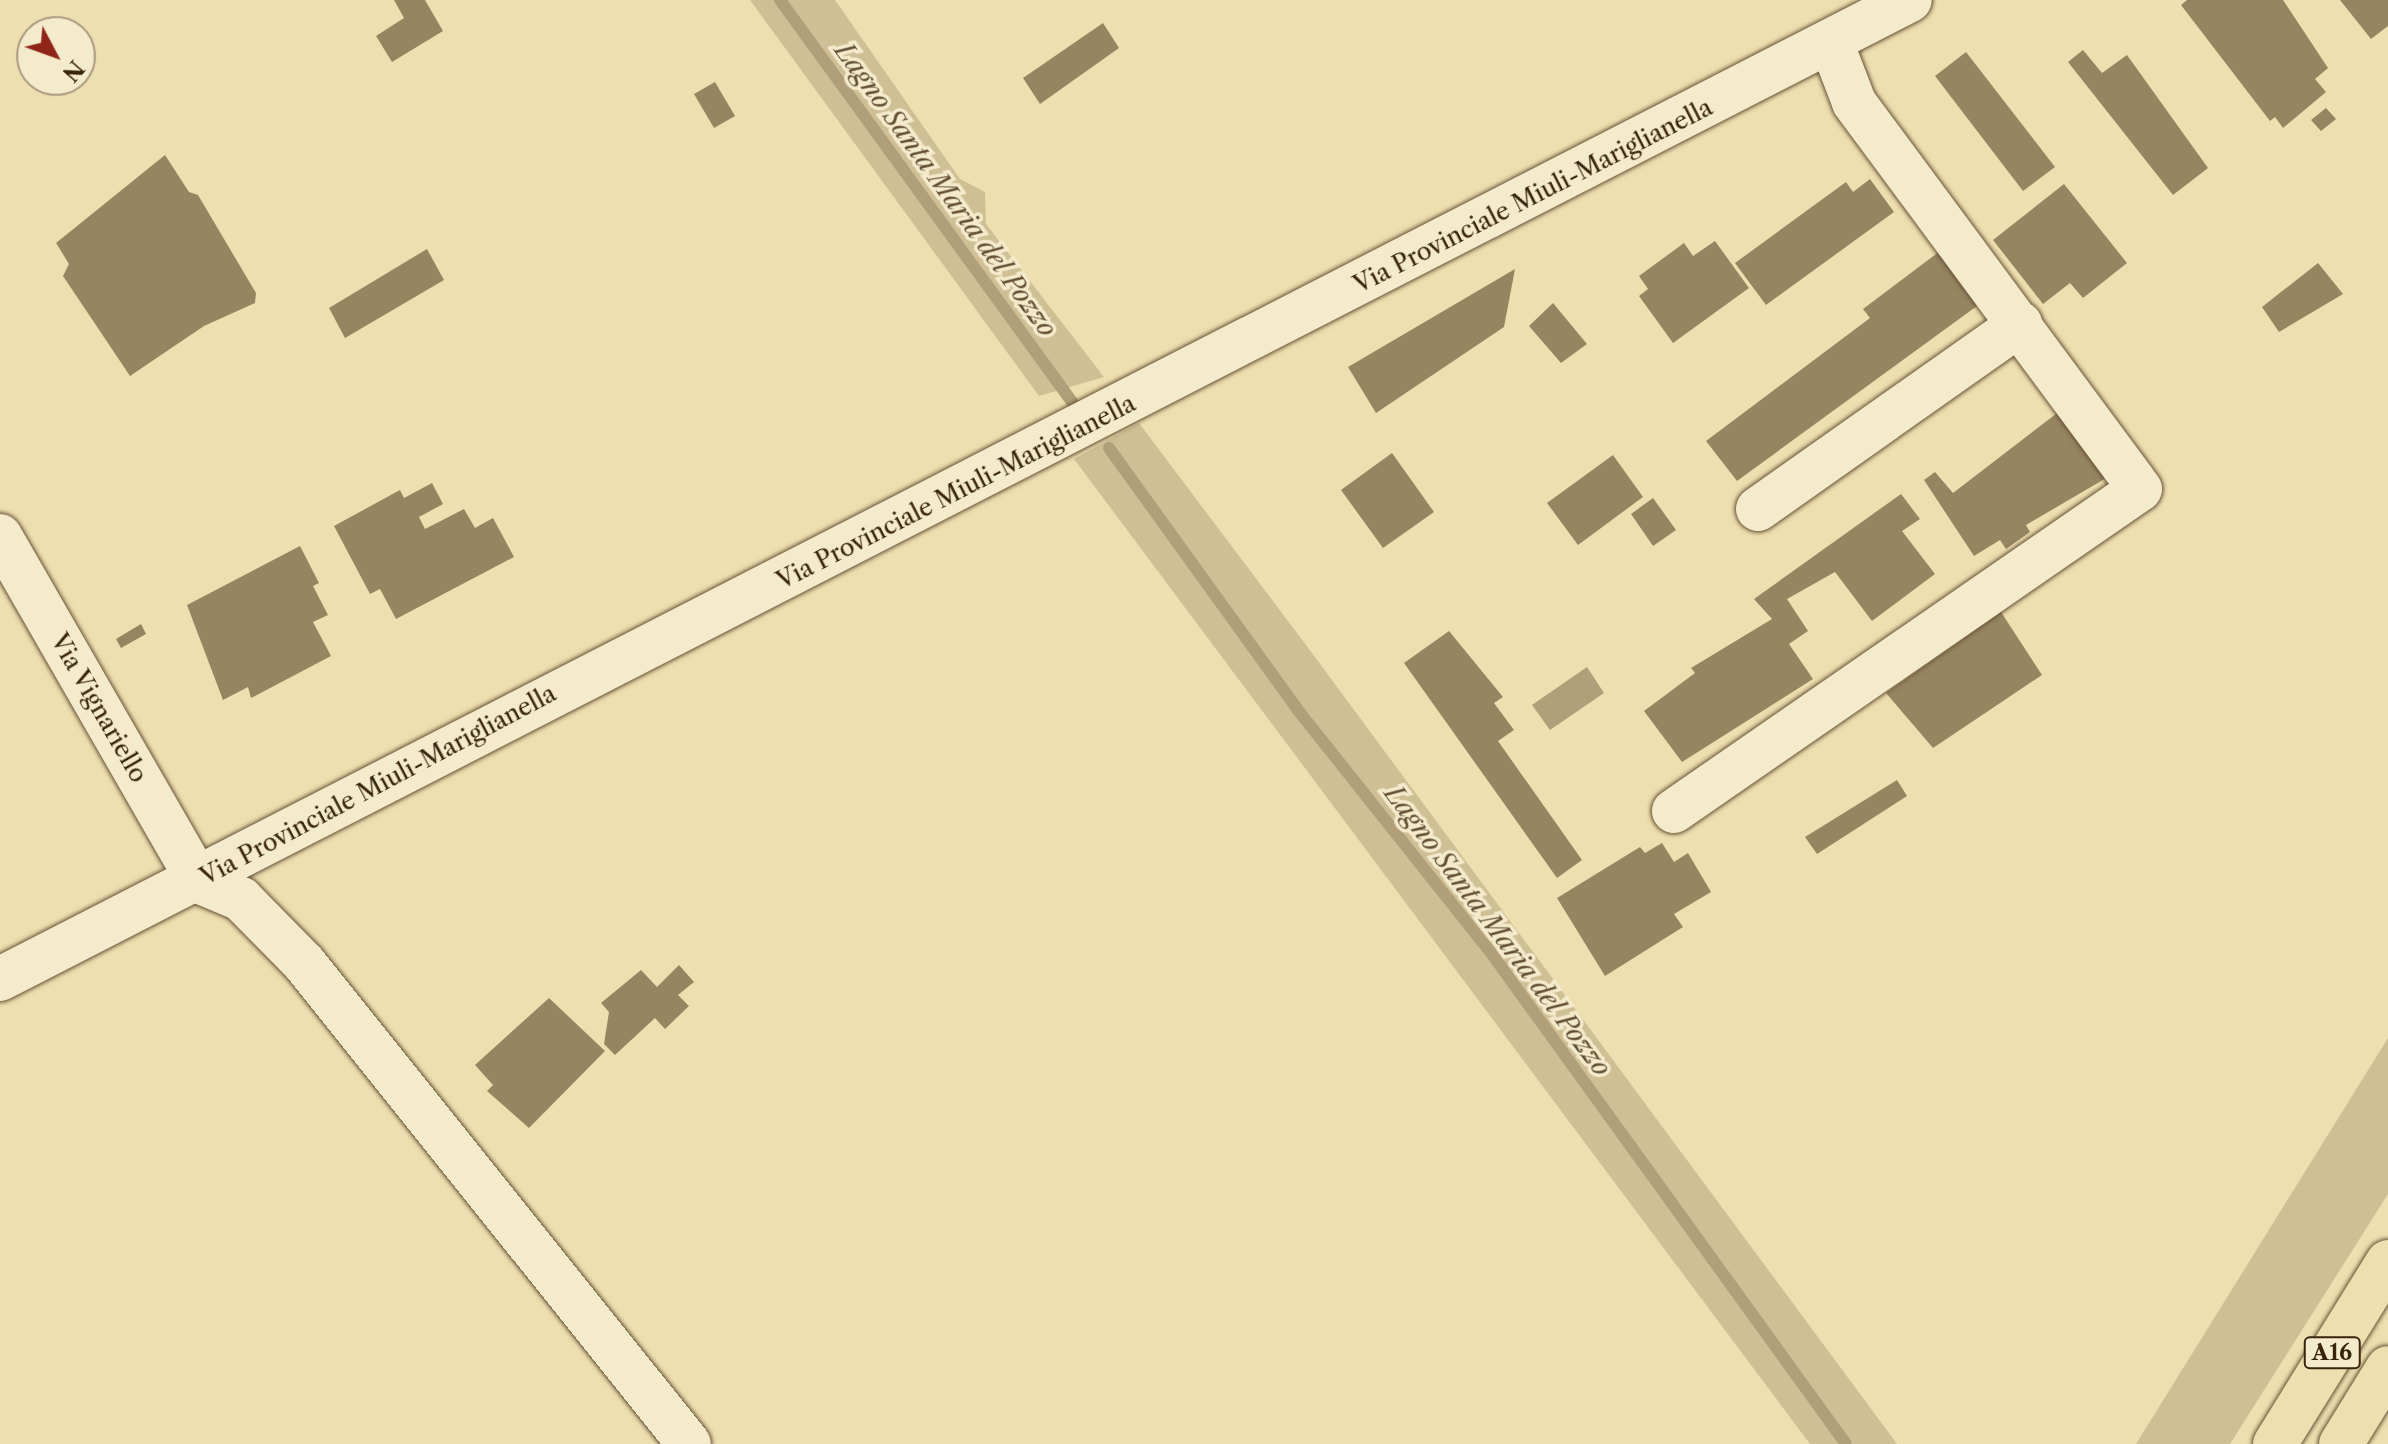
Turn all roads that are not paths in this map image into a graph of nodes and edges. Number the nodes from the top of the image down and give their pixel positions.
1 (1910, 0) edge
2 (1831, 42) junction
3 (2020, 324) junction
4 (1758, 509) dead end
5 (0, 536) edge
6 (1674, 811) dead end
7 (198, 881) junction
8 (0, 979) edge
9 (2388, 1262) edge
10 (2388, 1368) edge
11 (689, 1444) edge
12 (2275, 1444) edge
13 (2341, 1444) edge

1 - 2 street, Via Provinciale Miuli-Mariglianella
2 - 3 street
2 - 7 street, Via Provinciale Miuli-Mariglianella
3 - 4 street
3 - 6 street
5 - 7 street, Via Vignariello
7 - 8 street, Via Provinciale Miuli-Mariglianella
7 - 11 street
9 - 12 highway, A16
10 - 13 highway, A16

